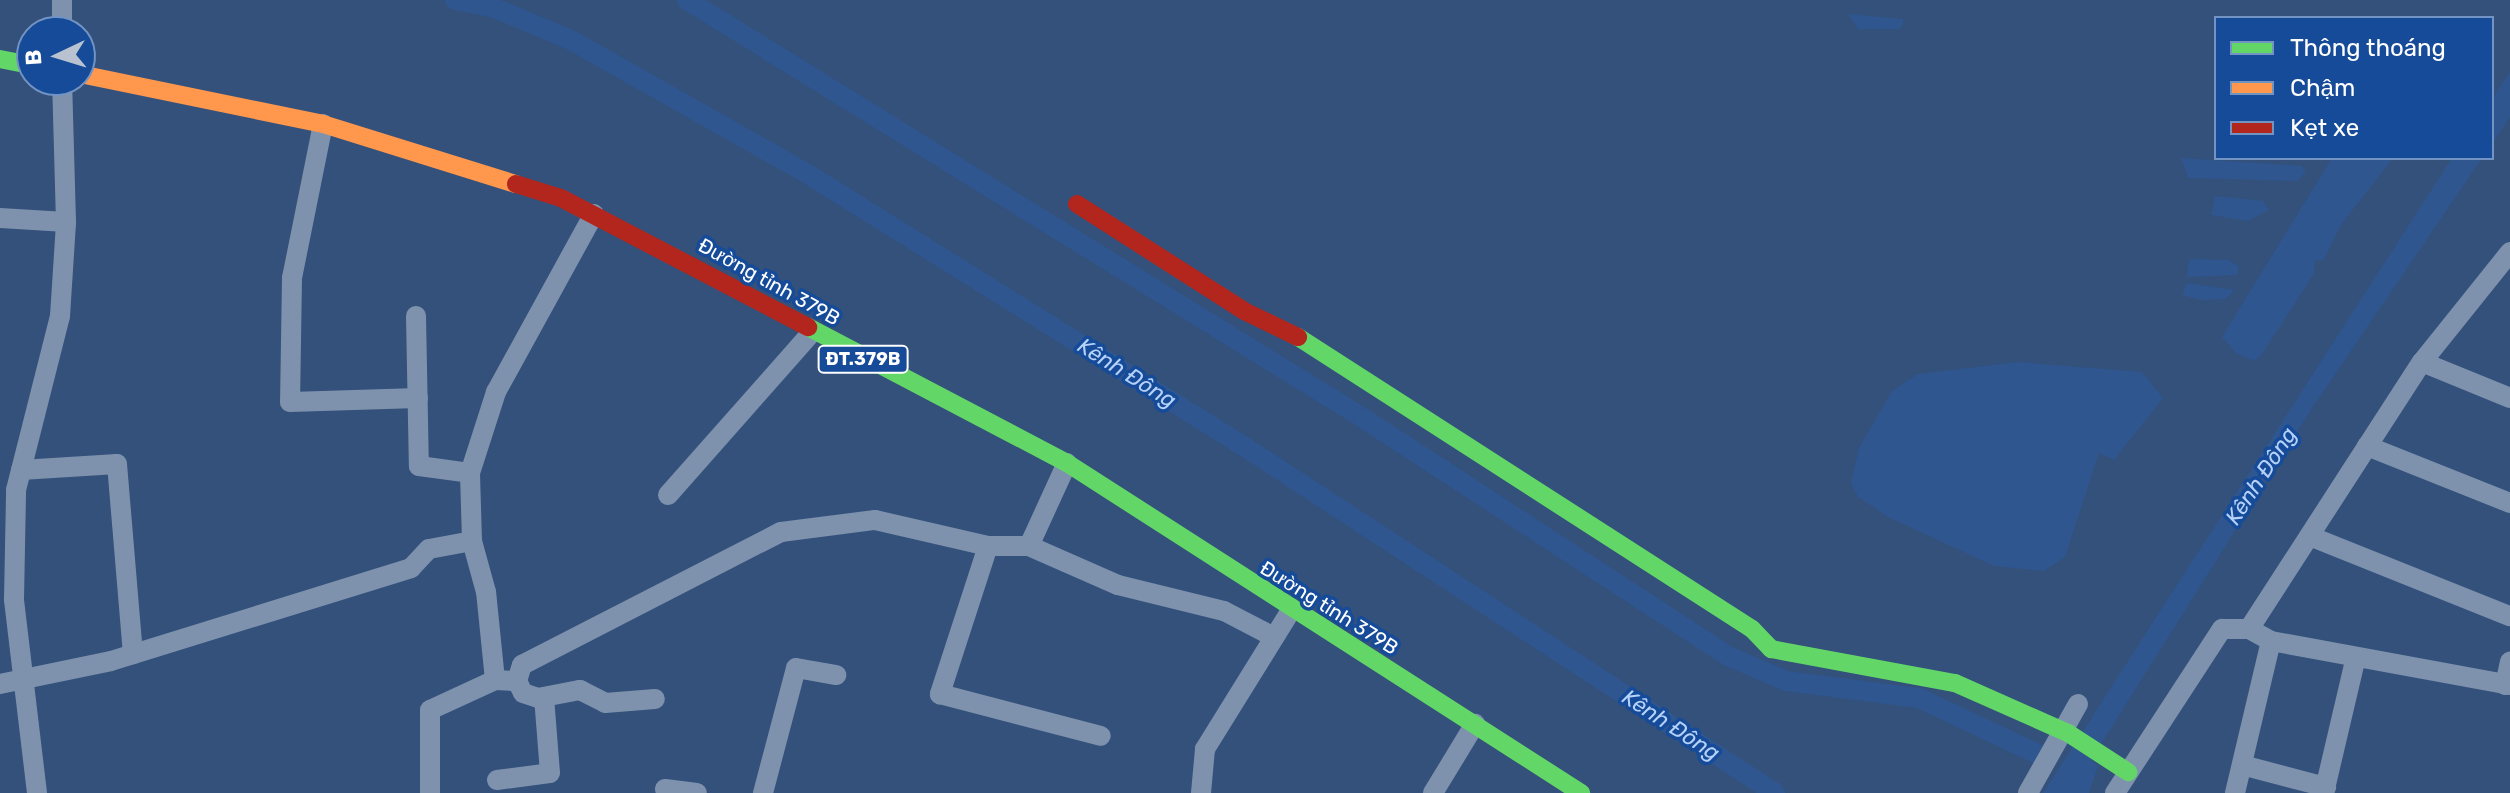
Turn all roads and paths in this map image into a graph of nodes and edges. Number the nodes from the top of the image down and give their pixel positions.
1 (96, 77) edge
2 (62, 96) edge
3 (323, 124) junction
4 (1077, 204) dead end
5 (594, 214) junction
6 (0, 218) edge
7 (66, 222) junction
8 (2510, 252) edge
9 (416, 316) dead end
10 (813, 331) junction
11 (2422, 362) junction
12 (418, 398) junction
13 (2510, 398) edge
14 (2367, 446) junction
15 (1067, 463) junction
16 (21, 470) junction
17 (470, 473) junction
18 (668, 495) dead end
19 (2510, 503) edge
20 (2312, 537) junction
21 (472, 541) junction
22 (988, 546) junction
23 (1029, 546) junction
24 (1290, 612) junction
25 (2510, 616) edge
26 (2249, 629) junction
27 (1272, 636) junction
28 (2271, 641) junction
29 (133, 654) junction
30 (2355, 661) junction
31 (2510, 662) edge
32 (836, 675) dead end
33 (495, 680) junction
34 (517, 681) junction
35 (24, 682) junction
36 (0, 684) edge
37 (2508, 685) edge
38 (544, 697) junction
39 (655, 699) dead end
40 (2078, 704) dead end
41 (1475, 724) junction
42 (2064, 732) junction
43 (1101, 736) dead end
44 (2242, 765) junction
45 (2128, 772) junction
46 (497, 780) dead end
47 (665, 789) dead end
48 (2325, 790) edge
49 (37, 793) edge
50 (430, 793) edge
51 (697, 793) edge
52 (763, 793) edge
53 (1201, 793) edge
54 (1433, 793) edge
55 (1581, 793) edge
56 (2028, 793) edge
57 (2115, 793) edge
58 (2235, 793) edge

1 - 3 main road, Đường tỉnh 379B / ĐT.379B
2 - 7 street
3 - 5 main road, Đường tỉnh 379B / ĐT.379B
3 - 12 street
4 - 42 main road
5 - 10 main road, Đường tỉnh 379B / ĐT.379B
5 - 17 street
6 - 7 street
7 - 16 street
8 - 11 street
9 - 12 street
10 - 15 main road, Đường tỉnh 379B / ĐT.379B
10 - 18 street
11 - 13 street
11 - 14 street
12 - 17 street
14 - 19 street
14 - 20 street
15 - 23 street
15 - 24 main road, Đường tỉnh 379B / ĐT.379B
16 - 29 street
16 - 35 street
17 - 21 street
20 - 25 street
20 - 26 street
21 - 29 street
21 - 33 street
22 - 23 street
22 - 34 street
22 - 43 street
23 - 27 street
24 - 27 street
24 - 41 main road, Đường tỉnh 379B / ĐT.379B
26 - 28 street
26 - 45 street
27 - 53 street
28 - 30 street
28 - 44 street
29 - 35 street
30 - 37 street
30 - 48 street
31 - 37 street
32 - 52 street
33 - 34 street
33 - 50 street
34 - 38 street
35 - 36 street
35 - 49 street
38 - 39 street
38 - 46 street
40 - 42 street
41 - 54 street
41 - 55 main road, Đường tỉnh 379B / ĐT.379B
42 - 45 main road
42 - 56 street
44 - 48 street
44 - 58 street
45 - 57 street
47 - 51 street

